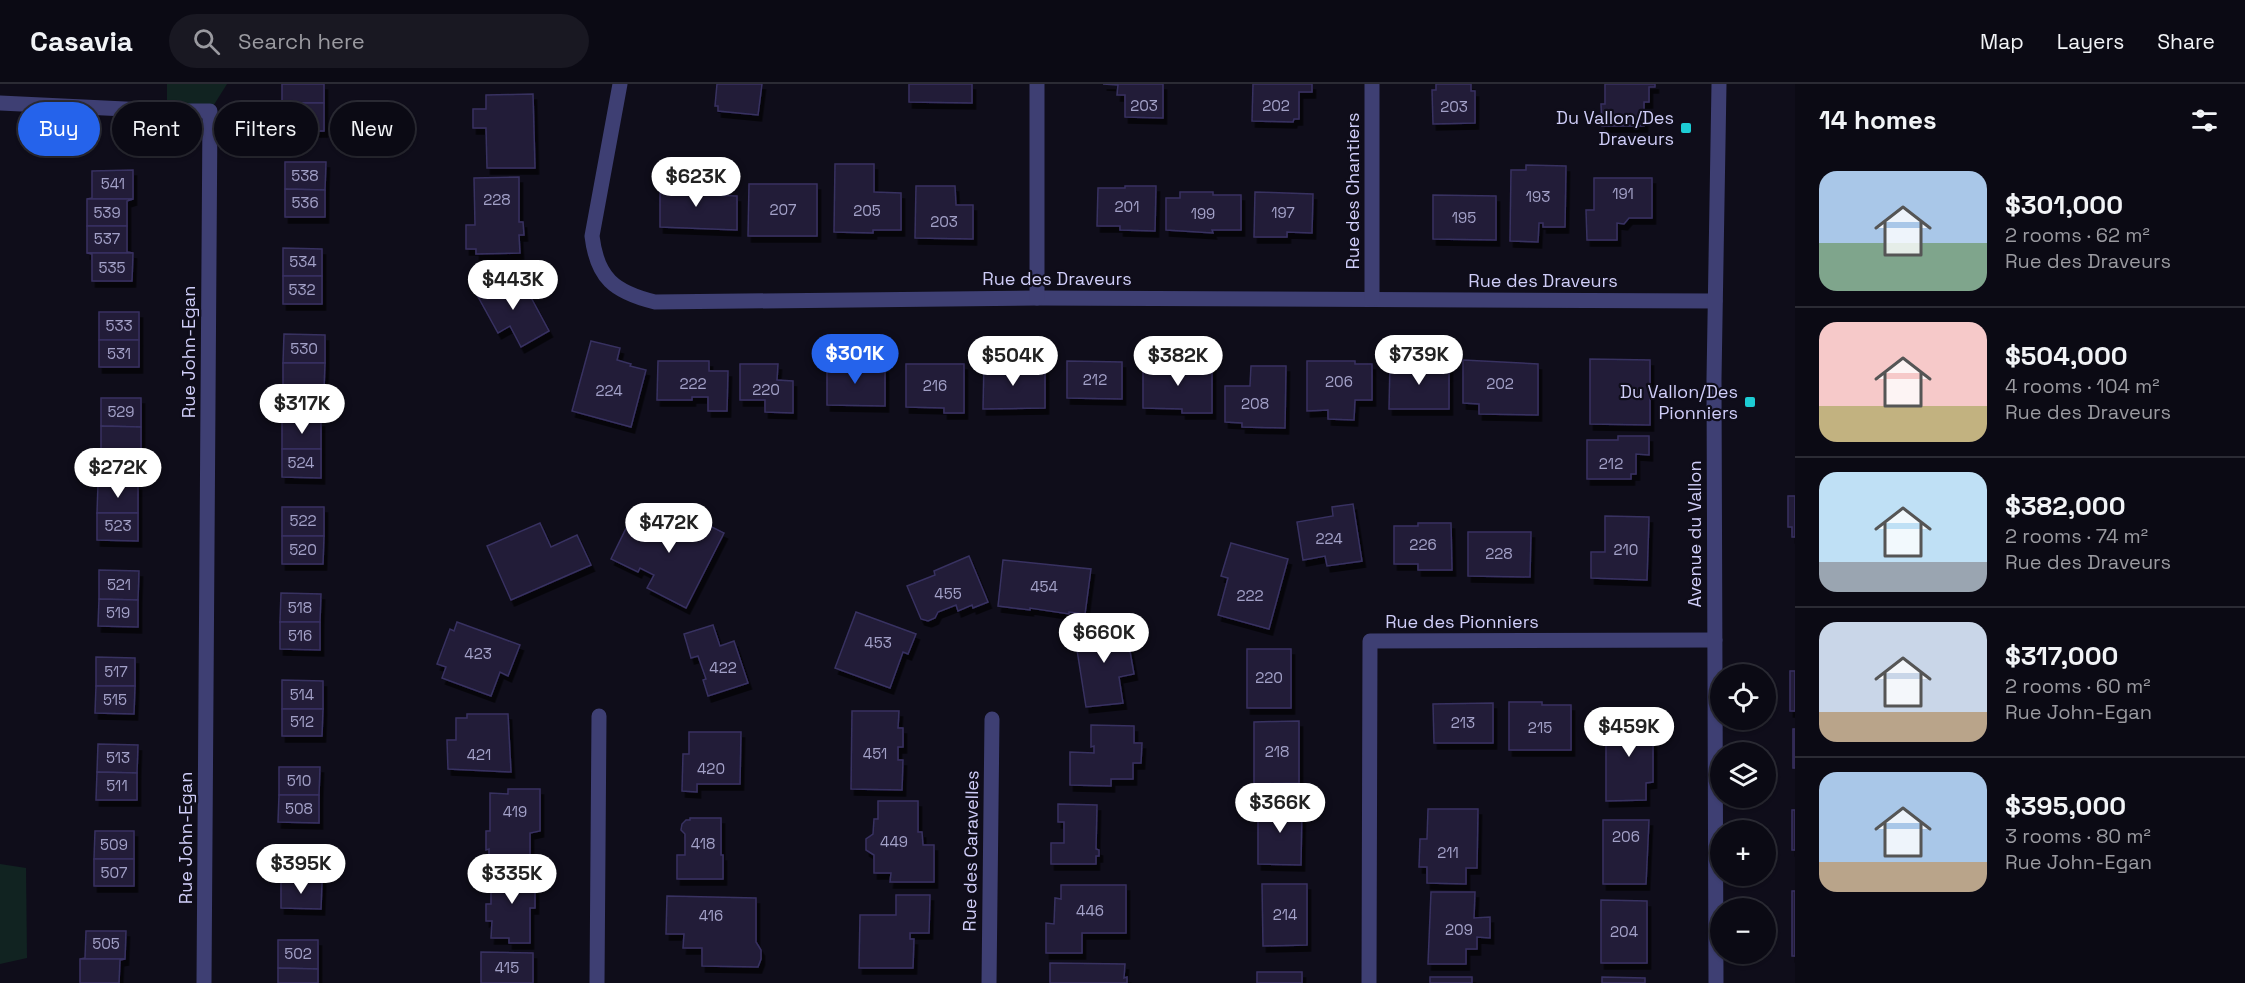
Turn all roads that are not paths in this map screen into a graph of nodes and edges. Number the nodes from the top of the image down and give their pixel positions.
1 (620, 84) edge
2 (1037, 84) edge
3 (1372, 84) edge
4 (1719, 84) edge
5 (0, 103) edge
6 (1037, 298) junction
7 (1372, 299) junction
8 (1714, 301) junction
9 (1715, 640) junction
10 (599, 716) dead end
11 (992, 719) dead end
12 (204, 983) edge
13 (597, 983) edge
14 (988, 983) edge
15 (1369, 983) edge
16 (1716, 983) edge

1 - 6 street, Rue des Draveurs
2 - 6 street
3 - 7 street, Rue des Chantiers
4 - 8 street, Avenue du Vallon
5 - 12 street, Rue John-Egan
6 - 7 street, Rue des Draveurs
7 - 8 street, Rue des Draveurs
8 - 9 street, Avenue du Vallon
9 - 15 street, Rue des Pionniers
9 - 16 street, Avenue du Vallon
10 - 13 street
11 - 14 street, Rue des Caravelles

